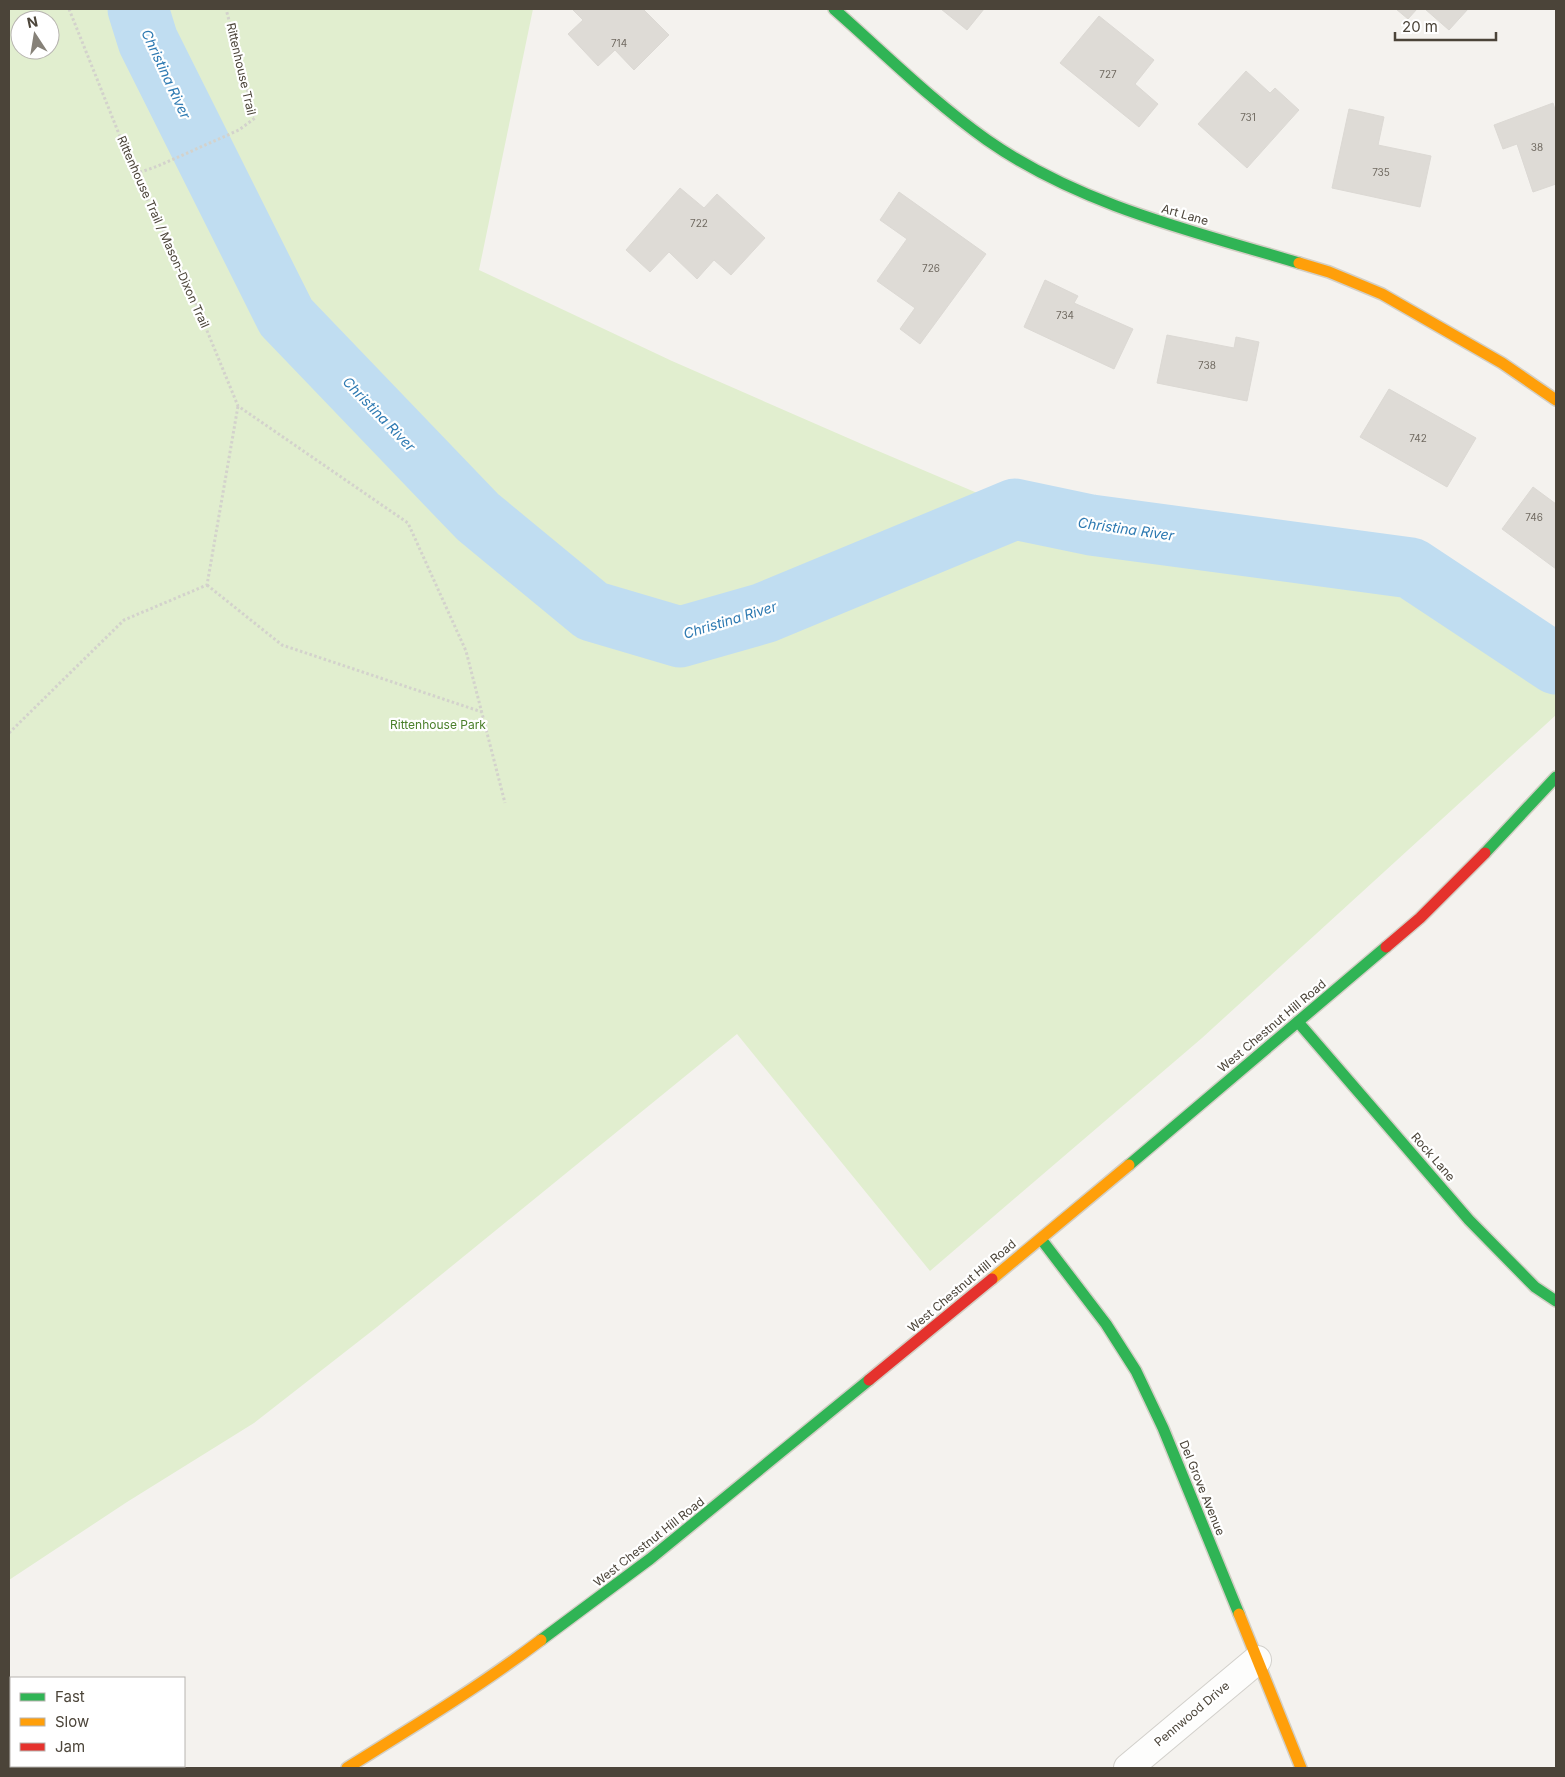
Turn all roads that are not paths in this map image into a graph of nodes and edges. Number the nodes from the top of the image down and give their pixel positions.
1 (834, 9) edge
2 (1556, 400) edge
3 (1556, 777) edge
4 (1298, 1022) junction
5 (1041, 1239) junction
6 (1556, 1301) edge
7 (1257, 1660) junction
8 (347, 1768) edge
9 (1128, 1768) edge
10 (1301, 1768) edge

1 - 2 street, Art Lane
3 - 4 street, West Chestnut Hill Road
4 - 5 street, West Chestnut Hill Road
4 - 6 street, Rock Lane
5 - 7 street, Del Grove Avenue
5 - 8 street, West Chestnut Hill Road
7 - 9 street, Pennwood Drive
7 - 10 street, Del Grove Avenue

